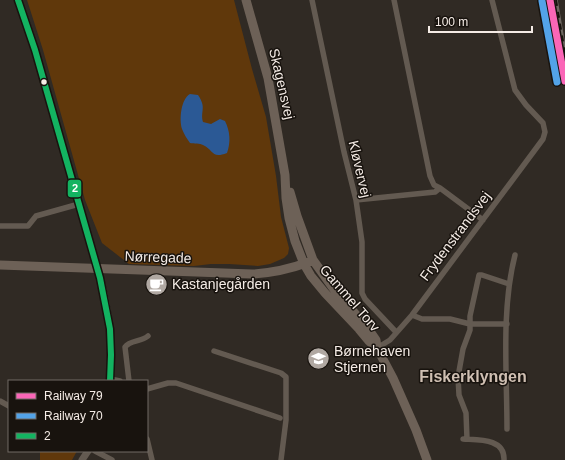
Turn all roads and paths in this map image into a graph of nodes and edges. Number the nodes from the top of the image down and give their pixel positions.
1 (18, 0) edge
2 (246, 0) edge
3 (312, 0) edge
4 (394, 0) edge
5 (492, 0) edge
6 (285, 175) junction
7 (440, 188) junction
8 (356, 200) junction
9 (79, 204) junction
10 (483, 220) junction
11 (0, 226) edge
12 (515, 256) dead end
13 (313, 260) junction
14 (304, 264) junction
15 (0, 266) edge
16 (97, 269) junction
17 (509, 284) junction
18 (412, 314) junction
19 (470, 324) junction
20 (507, 324) junction
21 (396, 332) junction
22 (148, 336) dead end
23 (377, 348) junction
24 (214, 351) dead end
25 (110, 380) edge
26 (129, 380) edge
27 (148, 389) edge
28 (280, 418) dead end
29 (506, 429) dead end
30 (148, 443) edge
31 (421, 445) junction
32 (97, 452) edge
33 (112, 460) edge
34 (152, 460) edge
35 (281, 460) edge
36 (422, 460) edge
37 (427, 460) edge
38 (504, 460) edge

1 - 9 street
2 - 6 main road, Skagensvej
3 - 8 street, Kløvervej
4 - 7 street
5 - 10 street, Frydenstrandsvej
6 - 13 main road, Skagensvej
6 - 14 main road, Skagensvej
7 - 8 street
7 - 10 street
8 - 21 street, Kløvervej
9 - 11 street
9 - 16 street
10 - 18 street, Frydenstrandsvej
12 - 17 street
13 - 14 main road, Nørregade
13 - 23 main road, Gammel Torv
14 - 16 main road, Nørregade
14 - 23 main road, Gammel Torv
15 - 16 main road, Nørregade
16 - 25 street
17 - 19 street
17 - 20 street
18 - 19 street
18 - 21 street, Frydenstrandsvej
19 - 20 street
19 - 38 street
20 - 29 street
21 - 23 street, Frydenstrandsvej
22 - 26 street
23 - 31 main road, Gammel Torv
24 - 35 street
27 - 28 street
30 - 34 street
31 - 36 main road, Gammel Torv
31 - 37 main road, Gammel Torv
32 - 33 street

